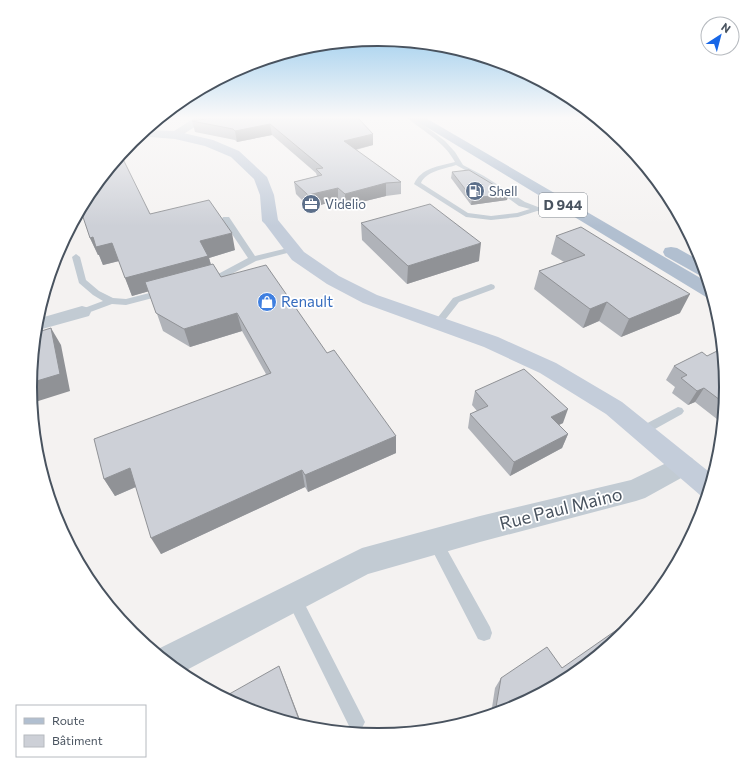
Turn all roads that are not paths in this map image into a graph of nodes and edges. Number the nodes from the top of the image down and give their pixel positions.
1 (233, 153) edge
2 (453, 153) edge
3 (474, 153) edge
4 (495, 153) edge
5 (458, 163) junction
6 (537, 209) junction
7 (576, 213) junction
8 (226, 219) dead end
9 (292, 249) junction
10 (76, 257) dead end
11 (253, 259) junction
12 (697, 266) edge
13 (194, 283) edge
14 (491, 286) dead end
15 (704, 288) edge
16 (171, 290) edge
17 (111, 301) junction
18 (82, 312) joint
19 (438, 323) junction
20 (43, 324) edge
21 (678, 411) dead end
22 (642, 431) junction
23 (683, 465) junction
24 (705, 483) edge
25 (435, 542) junction
26 (294, 598) junction
27 (484, 633) dead end
28 (173, 659) edge
29 (356, 722) dead end

1 - 9 street
2 - 5 lane
3 - 7 main road, D 944
4 - 12 main road, D 944
5 - 6 lane
5 - 6 lane
6 - 7 lane
7 - 15 main road, D 944
8 - 11 lane
9 - 11 lane
9 - 19 street
10 - 17 lane
11 - 13 lane
14 - 19 lane
16 - 17 lane
17 - 18 lane
18 - 20 street
19 - 22 street
21 - 22 lane
22 - 23 street
23 - 24 street
23 - 25 street, Rue Paul Maino
25 - 26 street, Rue Paul Maino
25 - 27 lane
26 - 28 street, Rue Paul Maino
26 - 29 lane

